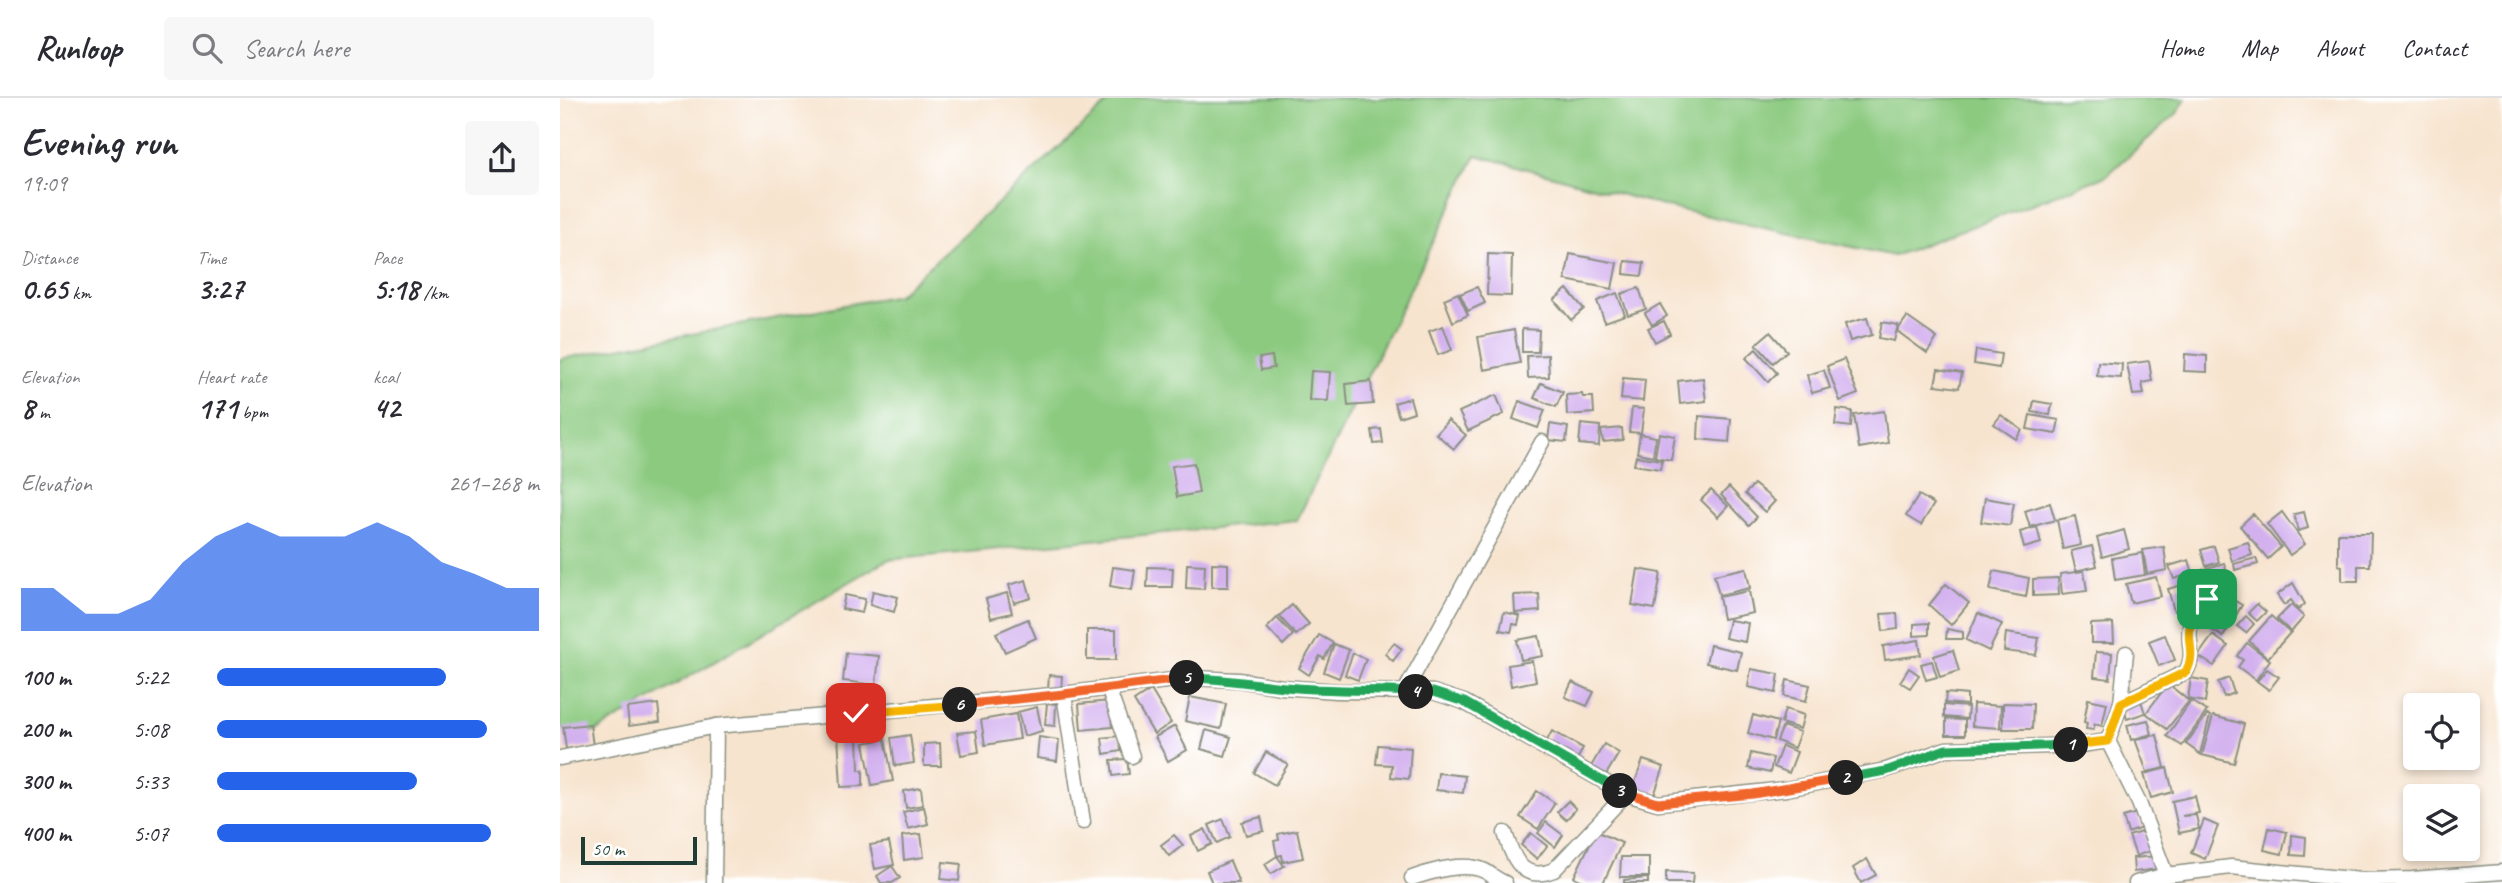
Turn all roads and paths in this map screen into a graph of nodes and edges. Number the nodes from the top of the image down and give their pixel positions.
1 (1542, 442) dead end
2 (2207, 599) dead end
3 (2126, 653) dead end
4 (1108, 688) junction
5 (1405, 691) junction
6 (1064, 694) junction
7 (2121, 703) junction
8 (716, 726) junction
9 (2108, 741) junction
10 (1132, 755) dead end
11 (560, 758) edge
12 (1626, 794) junction
13 (1083, 822) dead end
14 (1505, 833) dead end
15 (2502, 872) edge
16 (2166, 875) junction
17 (1412, 878) dead end
18 (1544, 880) edge
19 (714, 883) edge
20 (1505, 883) edge
21 (2136, 883) edge

1 - 5 street
2 - 7 street
3 - 7 street
4 - 5 street
4 - 6 street
4 - 10 street
5 - 12 street
6 - 8 street
6 - 13 street
7 - 9 street
8 - 11 street
8 - 19 street
9 - 12 street
9 - 16 street
12 - 18 street
14 - 18 street
15 - 16 street
16 - 21 street
17 - 20 street

